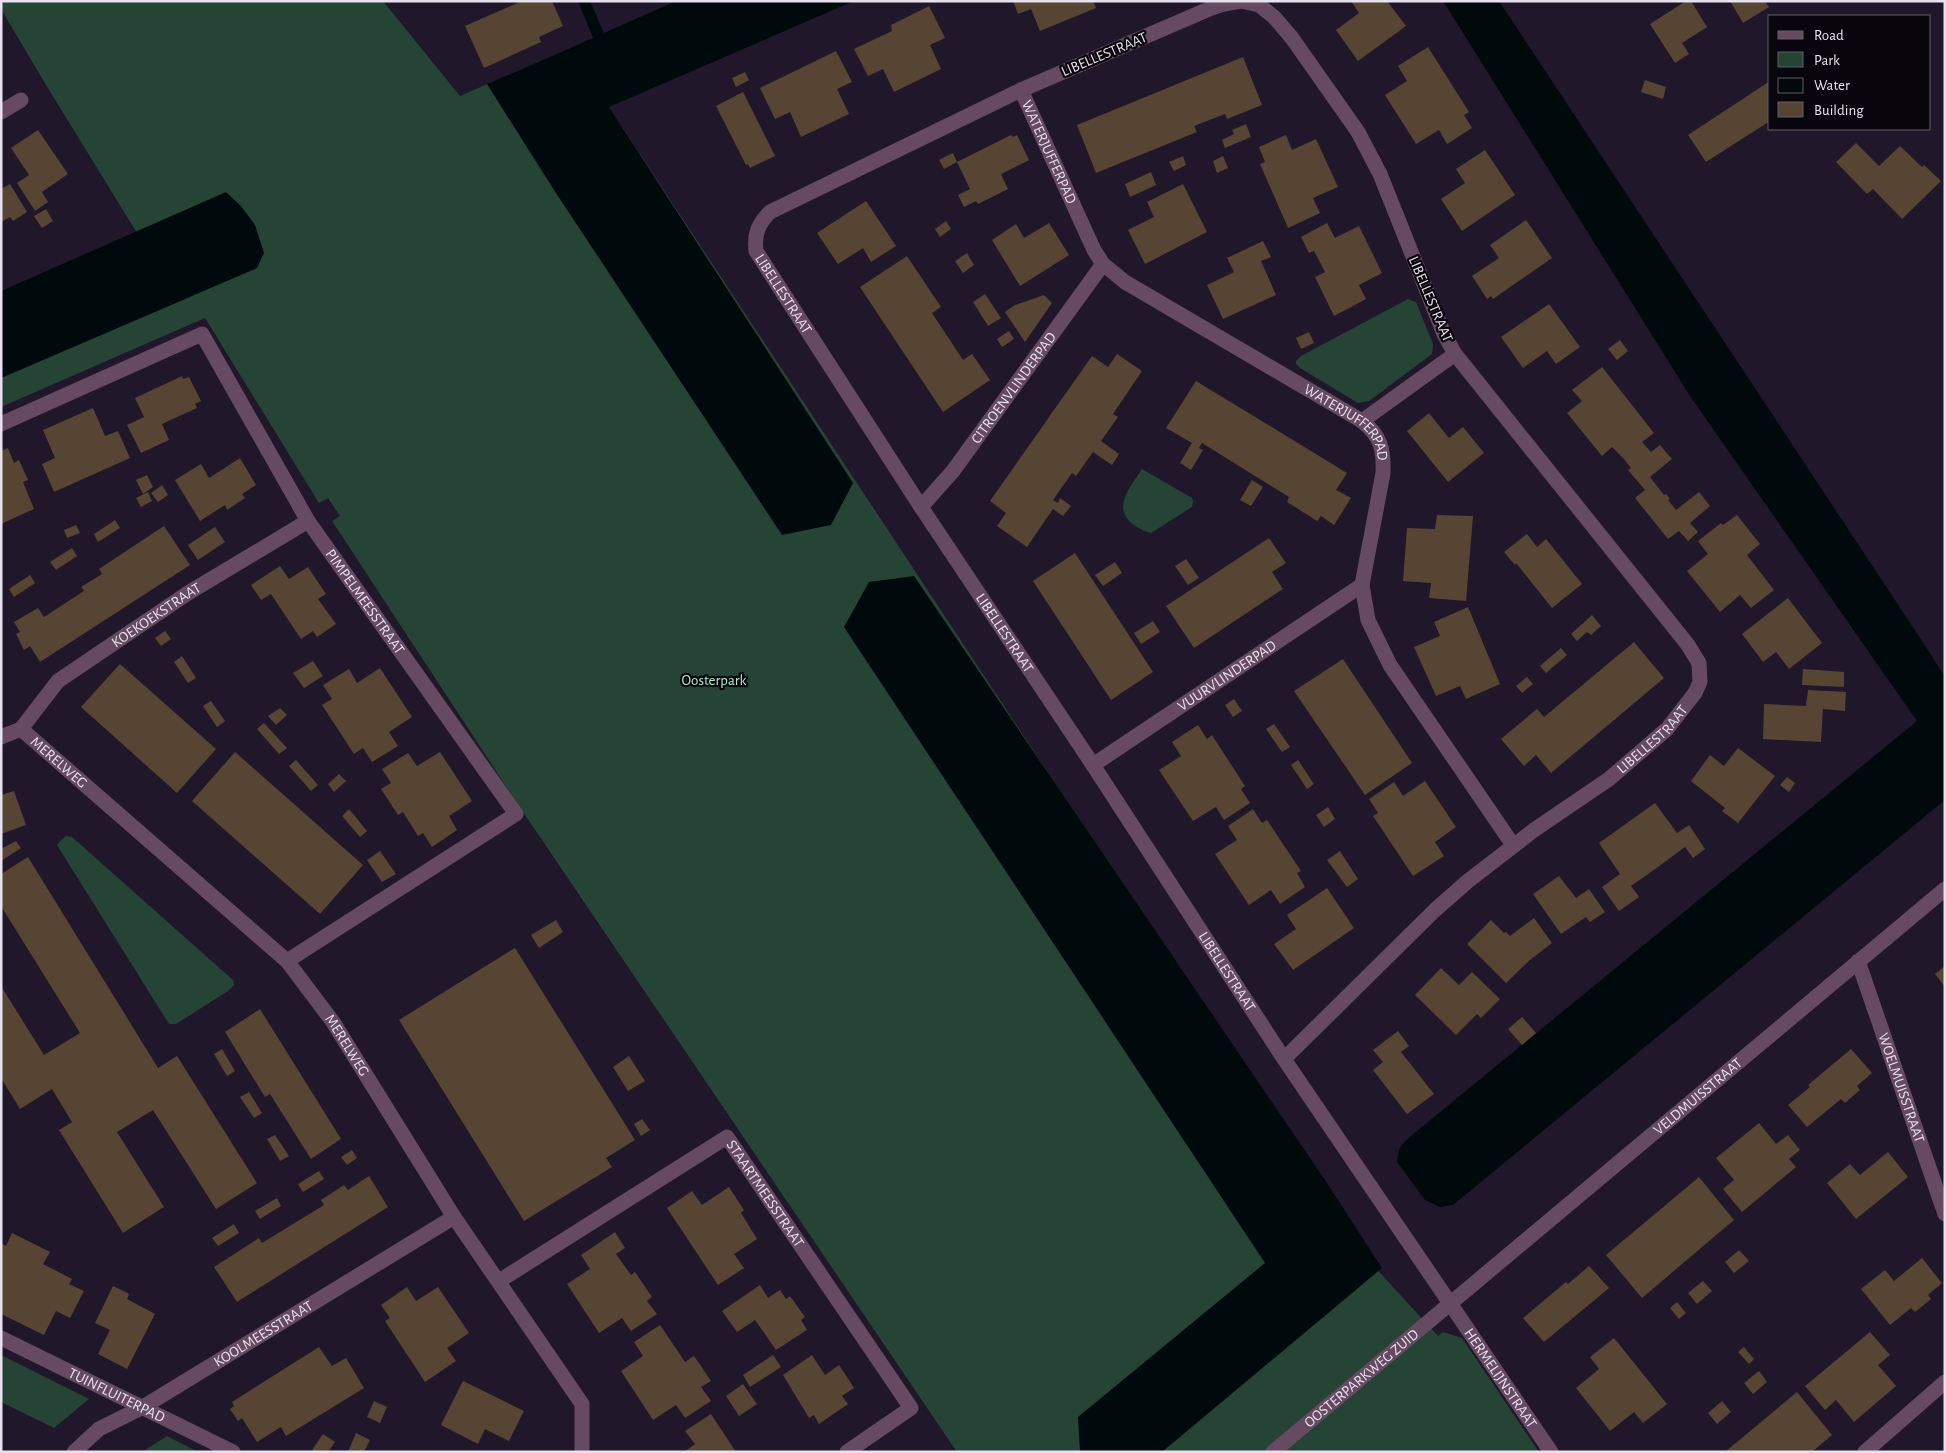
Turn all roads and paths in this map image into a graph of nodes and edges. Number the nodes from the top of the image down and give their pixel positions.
1 (1021, 90) junction
2 (21, 100) dead end
3 (1, 112) edge
4 (1103, 264) junction
5 (1454, 354) junction
6 (1362, 421) junction
7 (1, 424) edge
8 (921, 507) junction
9 (308, 520) junction
10 (1362, 586) junction
11 (21, 730) junction
12 (1, 737) edge
13 (1093, 765) junction
14 (1513, 845) junction
15 (1945, 889) edge
16 (287, 961) junction
17 (1858, 961) junction
18 (1284, 1059) junction
19 (1945, 1214) edge
20 (454, 1217) junction
21 (499, 1281) junction
22 (1450, 1304) junction
23 (1, 1338) edge
24 (1945, 1382) edge
25 (143, 1407) junction
26 (74, 1452) edge
27 (233, 1452) edge
28 (582, 1452) edge
29 (847, 1452) edge
30 (1273, 1452) edge
31 (1551, 1452) edge
32 (1865, 1452) edge

1 - 4 street, WATERJUFFERPAD
1 - 5 street, LIBELLESTRAAT
1 - 8 street, LIBELLESTRAAT
2 - 3 street
4 - 6 street, WATERJUFFERPAD
4 - 8 street, CITROENVLINDERPAD
5 - 6 street, LIBELLESTRAAT
5 - 14 street, LIBELLESTRAAT
6 - 10 street, WATERJUFFERPAD
7 - 9 street, PIMPELMEESSTRAAT
8 - 13 street, LIBELLESTRAAT
9 - 11 street, KOEKOEKSTRAAT
9 - 16 street, PIMPELMEESSTRAAT
10 - 13 street, VUURVLINDERPAD
10 - 14 street, WATERJUFFERPAD
11 - 12 street, MERELWEG
11 - 16 street, MERELWEG
13 - 18 street, LIBELLESTRAAT
14 - 18 street, LIBELLESTRAAT
15 - 17 street, VELDMUISSTRAAT
16 - 20 street, MERELWEG
17 - 19 street, WOELMUISSTRAAT
17 - 22 street, VELDMUISSTRAAT
18 - 22 street, LIBELLESTRAAT
20 - 21 street, MERELWEG
20 - 25 street, KOOLMEESSTRAAT
21 - 28 street, MERELWEG
21 - 29 street, STAARTMEESSTRAAT
22 - 30 street, OOSTERPARKWEG ZUID
22 - 31 street, HERMELIJNSTRAAT
23 - 25 street, TUINFLUITERPAD
24 - 32 street
25 - 26 street, KOOLMEESSTRAAT
25 - 27 street, TUINFLUITERPAD

